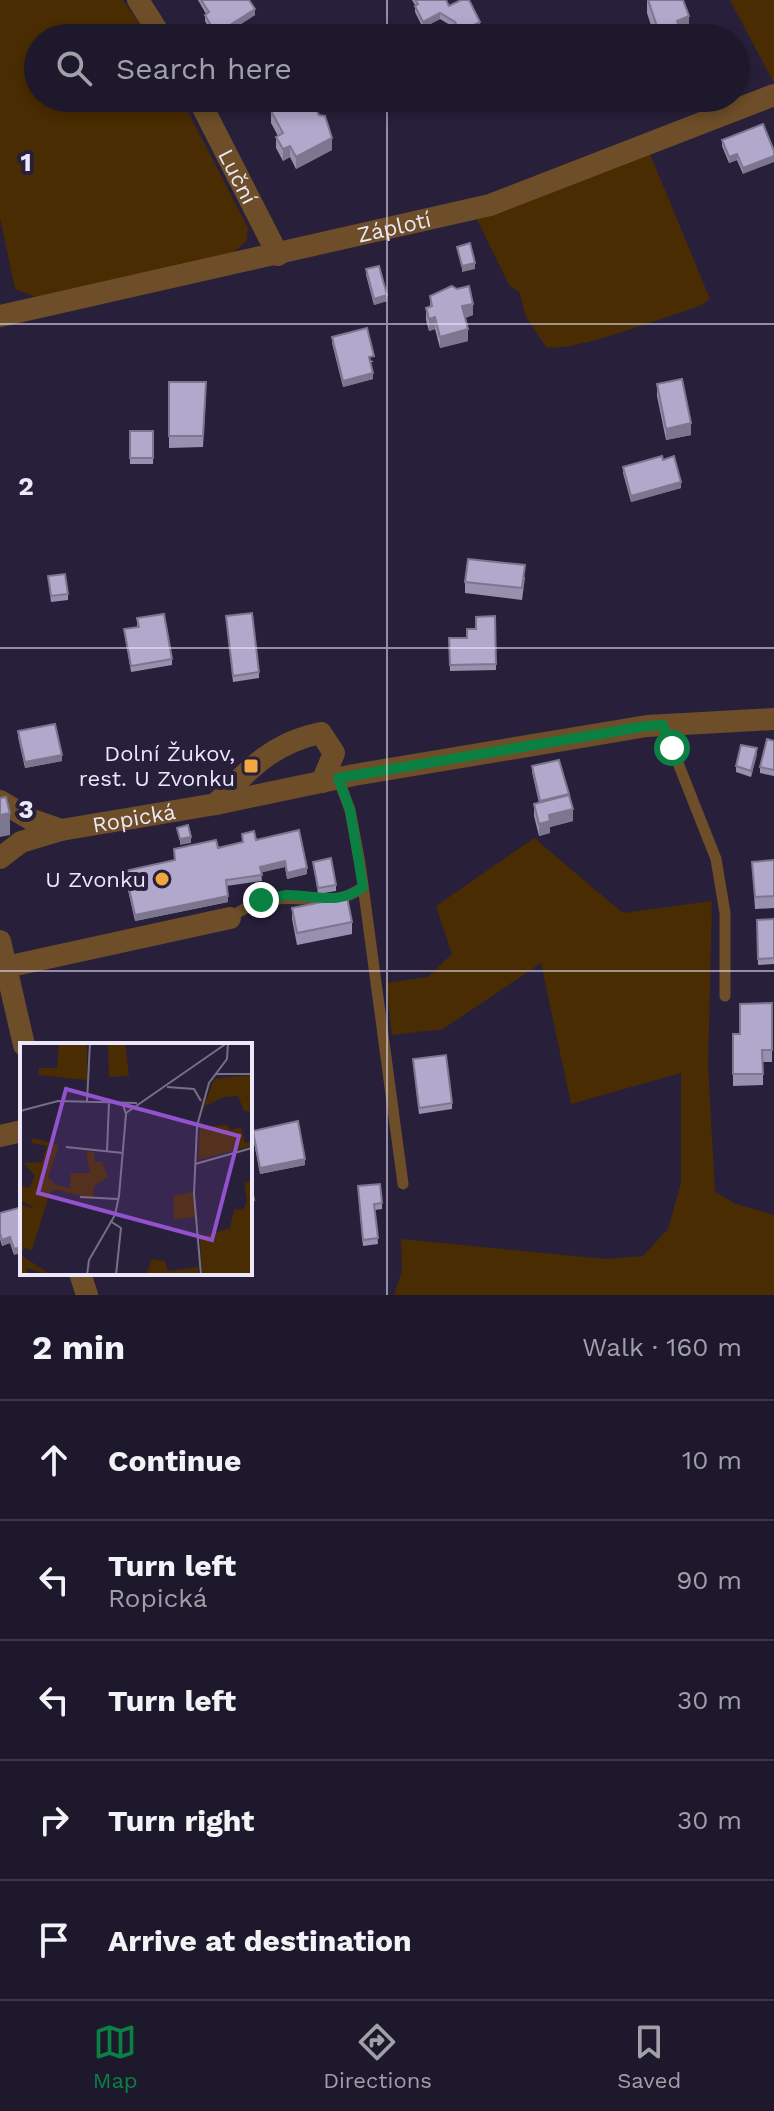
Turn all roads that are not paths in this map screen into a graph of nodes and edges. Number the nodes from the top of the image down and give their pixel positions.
1 (138, 0) edge
2 (153, 24) edge
3 (774, 95) edge
4 (750, 104) edge
5 (205, 112) edge
6 (730, 112) edge
7 (278, 255) junction
8 (0, 316) edge
9 (774, 719) edge
10 (663, 725) junction
11 (330, 780) junction
12 (0, 801) edge
13 (216, 804) junction
14 (61, 830) junction
15 (0, 858) edge
16 (363, 887) junction
17 (230, 918) joint
18 (0, 941) edge
19 (6, 967) junction
20 (725, 996) dead end
21 (24, 1043) edge
22 (20, 1131) edge
23 (0, 1136) edge
24 (403, 1184) dead end
25 (81, 1275) edge
26 (87, 1295) edge

1 - 2 street
3 - 4 street, Záplotí
5 - 7 street, Luční
6 - 7 street, Záplotí
7 - 8 street, Záplotí
9 - 10 street, Ropická
10 - 11 street, Ropická
10 - 20 lane
11 - 13 street, Ropická
11 - 13 street
11 - 16 lane
12 - 14 street
13 - 14 street, Ropická
14 - 15 street, Ropická
16 - 17 lane
16 - 24 lane
17 - 19 street
18 - 19 street
19 - 21 street
22 - 23 street
25 - 26 street

